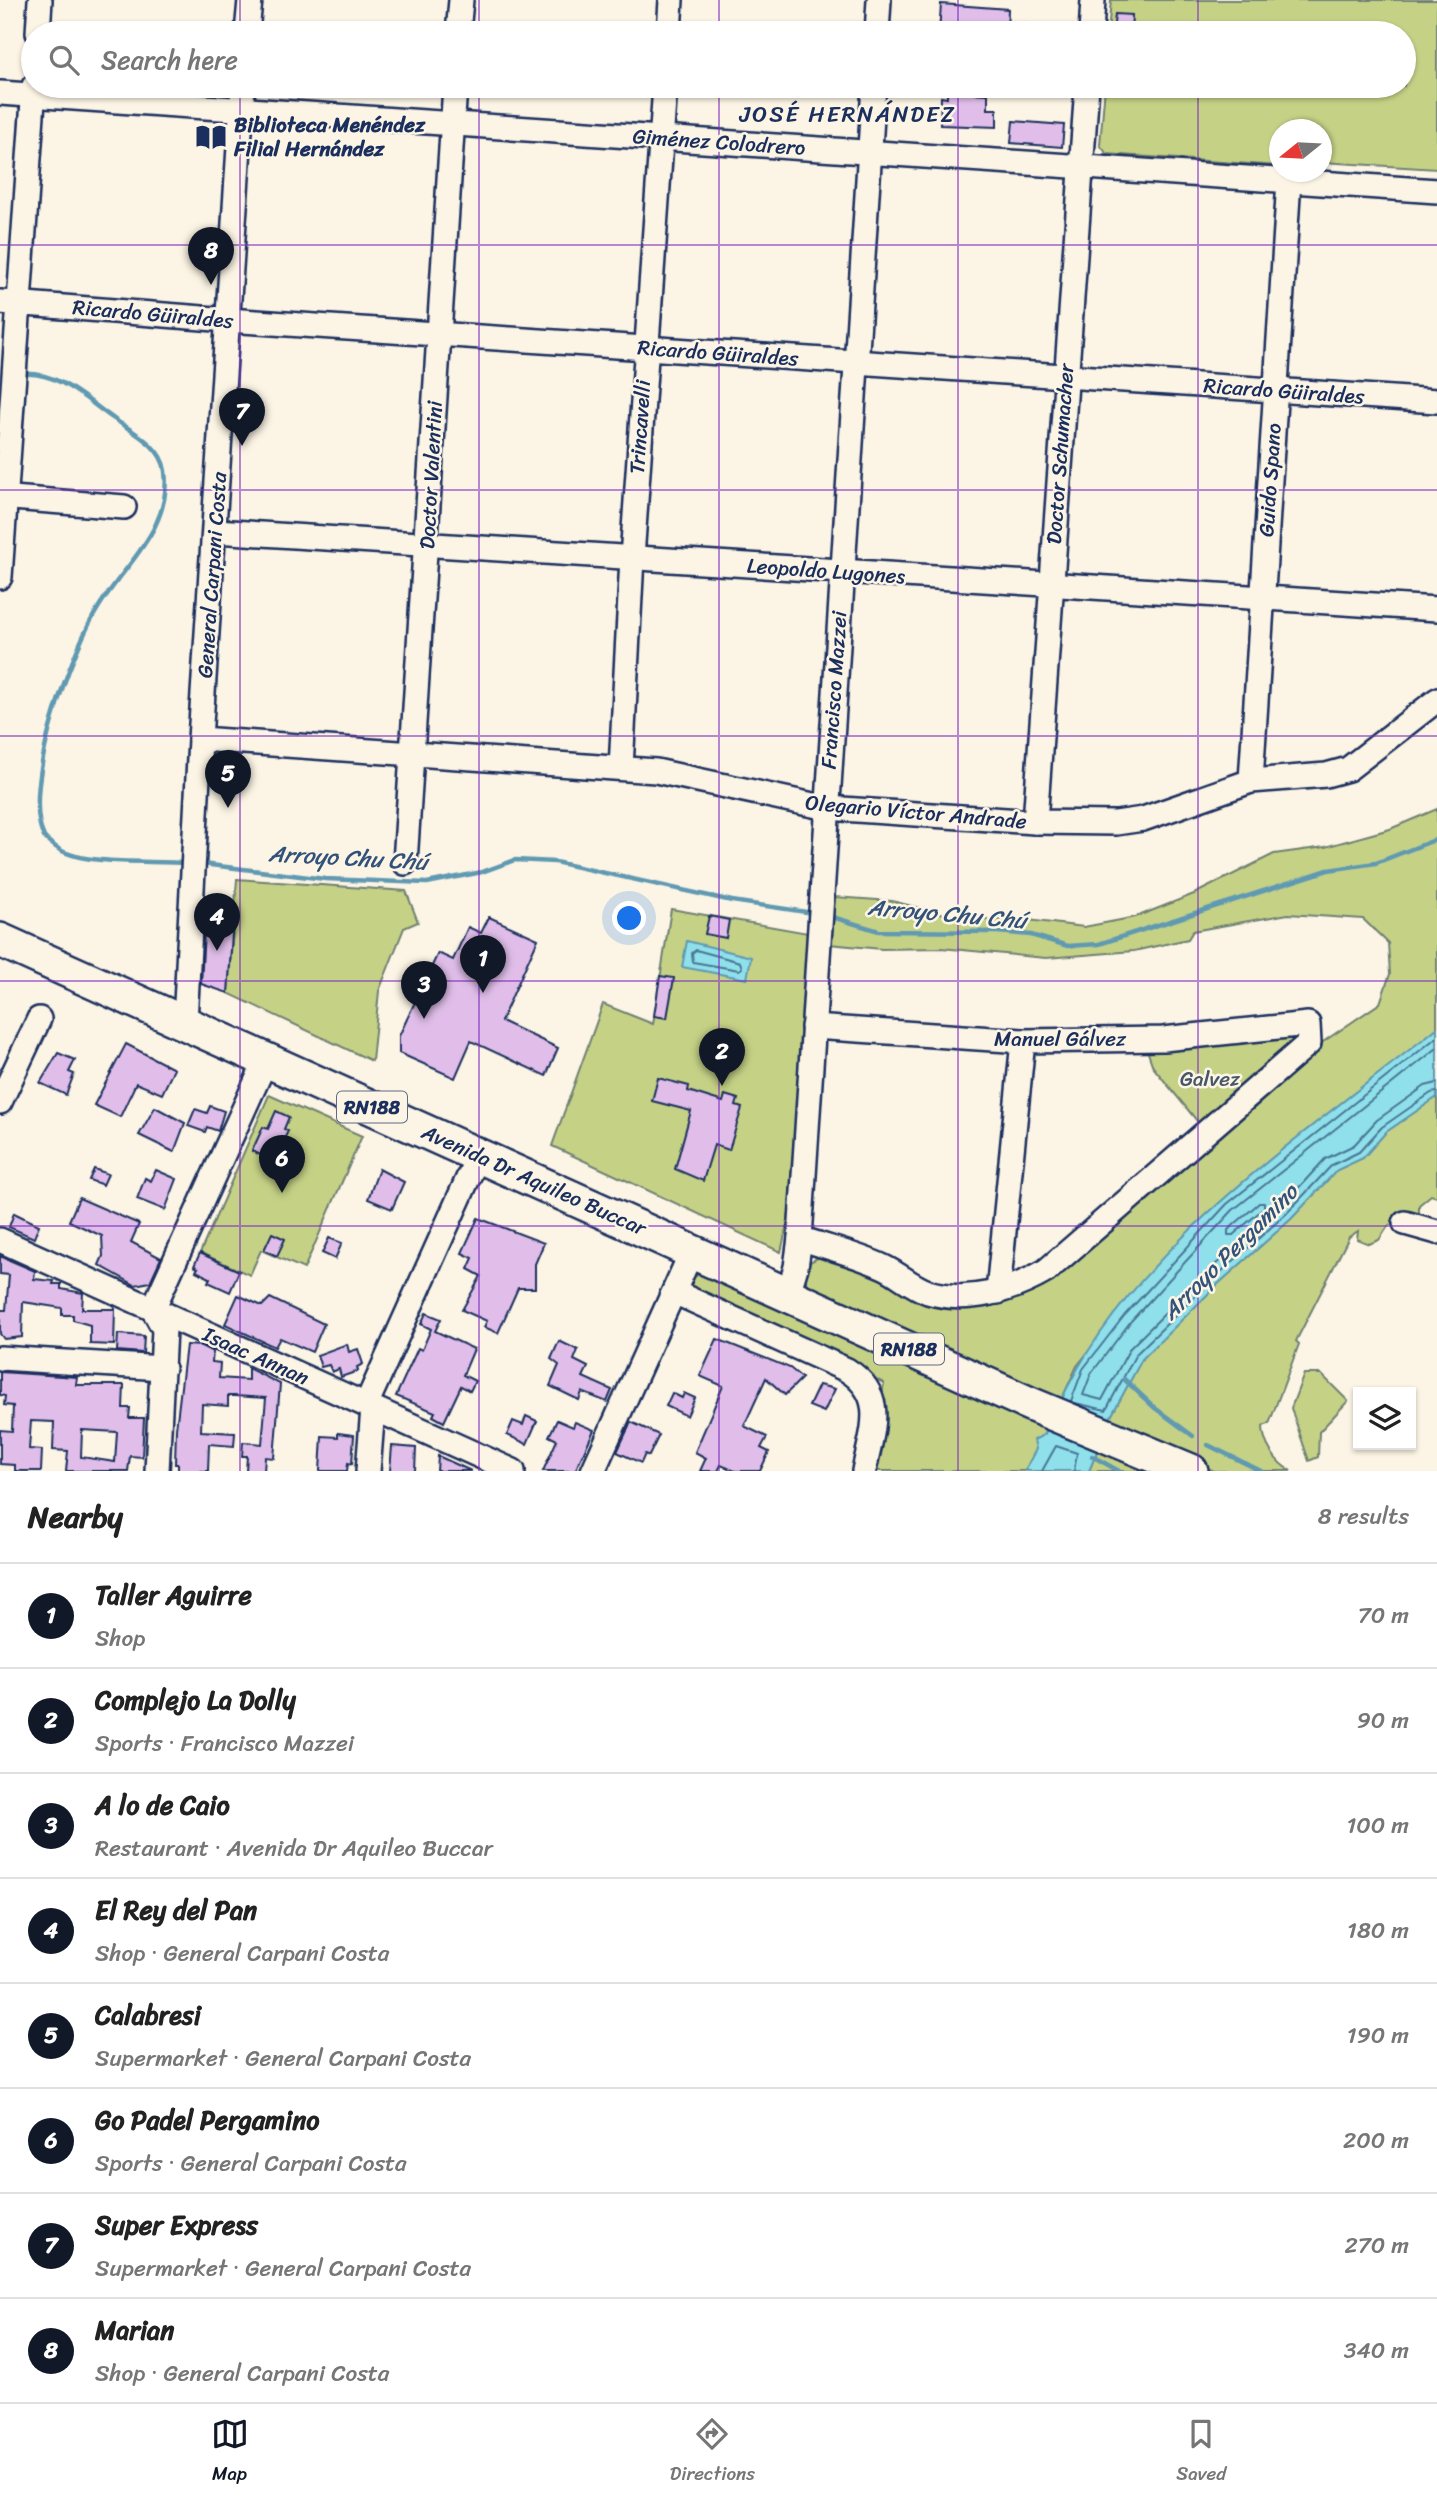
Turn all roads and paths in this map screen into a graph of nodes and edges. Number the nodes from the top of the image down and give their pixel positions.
1 (40, 0) edge
2 (250, 0) edge
3 (461, 0) edge
4 (671, 0) edge
5 (879, 0) edge
6 (1093, 0) edge
7 (39, 21) edge
8 (248, 21) edge
9 (459, 21) edge
10 (669, 21) edge
11 (878, 21) edge
12 (1092, 21) edge
13 (21, 92) edge
14 (0, 93) edge
15 (33, 98) edge
16 (107, 98) edge
17 (243, 98) edge
18 (454, 98) edge
19 (664, 98) edge
20 (873, 98) edge
21 (1086, 98) edge
22 (242, 111) junction
23 (452, 125) junction
24 (661, 138) junction
25 (870, 151) junction
26 (1082, 165) junction
27 (1269, 179) edge
28 (1289, 182) edge
29 (1316, 182) edge
30 (1437, 191) edge
31 (10, 302) edge
32 (228, 320) junction
33 (439, 334) junction
34 (645, 348) junction
35 (855, 362) junction
36 (1065, 376) junction
37 (1276, 390) junction
38 (1437, 401) edge
39 (3, 497) edge
40 (124, 507) dead end
41 (215, 531) junction
42 (428, 544) junction
43 (632, 558) junction
44 (842, 573) junction
45 (0, 577) edge
46 (1050, 586) junction
47 (1262, 599) junction
48 (1437, 609) edge
49 (1437, 700) edge
50 (200, 740) junction
51 (413, 754) junction
52 (621, 768) junction
53 (1251, 780) junction
54 (827, 808) junction
55 (1035, 822) junction
56 (405, 863) dead end
57 (0, 940) edge
58 (39, 1019) dead end
59 (185, 1022) junction
60 (813, 1027) junction
61 (1023, 1041) junction
62 (267, 1058) junction
63 (0, 1102) edge
64 (478, 1156) junction
65 (1405, 1223) dead end
66 (1437, 1232) edge
67 (800, 1238) junction
68 (0, 1240) edge
69 (692, 1251) junction
70 (674, 1292) junction
71 (998, 1292) junction
72 (788, 1294) junction
73 (153, 1309) junction
74 (0, 1359) edge
75 (163, 1368) junction
76 (369, 1407) junction
77 (157, 1471) edge
78 (368, 1471) edge
79 (513, 1471) edge
80 (593, 1471) edge
81 (864, 1471) edge
82 (1191, 1471) edge

1 - 7 street
2 - 8 street
3 - 9 street
4 - 10 street
5 - 11 street
6 - 12 street
13 - 14 street, Giménez Colodrero
15 - 31 street
16 - 22 street, Giménez Colodrero
17 - 22 street, General Carpani Costa
18 - 23 street, Doctor Valentini
19 - 24 street, Trincavelli
20 - 25 street, Francisco Mazzei
21 - 26 street, Doctor Schumacher
22 - 23 street, Giménez Colodrero
22 - 32 street, General Carpani Costa
23 - 24 street, Giménez Colodrero
23 - 33 street, Doctor Valentini
24 - 25 street, Giménez Colodrero
24 - 34 street, Trincavelli
25 - 26 street, Giménez Colodrero
25 - 35 street, Francisco Mazzei
26 - 27 street, Giménez Colodrero
26 - 36 street, Doctor Schumacher
28 - 37 street, Guido Spano
29 - 30 street, Giménez Colodrero
31 - 32 street, Ricardo Güiraldes
31 - 39 street
32 - 33 street, Ricardo Güiraldes
32 - 41 street, General Carpani Costa
33 - 34 street, Ricardo Güiraldes
33 - 42 street, Doctor Valentini
34 - 35 street, Ricardo Güiraldes
34 - 43 street, Trincavelli
35 - 36 street, Ricardo Güiraldes
35 - 44 street, Francisco Mazzei
36 - 37 street, Ricardo Güiraldes
36 - 46 street, Doctor Schumacher
37 - 38 street, Ricardo Güiraldes
37 - 47 street, Guido Spano
39 - 40 street
39 - 45 street
41 - 42 street, Leopoldo Lugones
41 - 50 street, General Carpani Costa
42 - 43 street, Leopoldo Lugones
42 - 51 street, Doctor Valentini
43 - 44 street, Leopoldo Lugones
43 - 52 street, Trincavelli
44 - 46 street, Leopoldo Lugones
44 - 54 street, Francisco Mazzei
46 - 47 street, Leopoldo Lugones
46 - 55 street, Doctor Schumacher
47 - 48 street, Leopoldo Lugones
47 - 53 street, Guido Spano
49 - 53 street, Olegario Víctor Andrade
50 - 51 street, Olegario Víctor Andrade
50 - 59 street, General Carpani Costa
51 - 52 street, Olegario Víctor Andrade
51 - 56 street, Doctor Valentini
52 - 54 street, Olegario Víctor Andrade
53 - 55 street, Olegario Víctor Andrade
54 - 55 street, Olegario Víctor Andrade
54 - 60 street, Francisco Mazzei
57 - 59 highway, Avenida Dr Aquileo Buccar / RN188
58 - 63 street
59 - 62 highway, Avenida Dr Aquileo Buccar / RN188
60 - 61 street, Manuel Gálvez
60 - 67 street, Francisco Mazzei
61 - 71 street
61 - 71 street, Manuel Gálvez
62 - 64 highway, Avenida Dr Aquileo Buccar / RN188
62 - 73 street
64 - 69 highway, Avenida Dr Aquileo Buccar / RN188
64 - 76 street
65 - 66 street
67 - 71 street
67 - 72 street, Francisco Mazzei
68 - 73 street, Isaac Annan
69 - 70 street
69 - 72 highway, Avenida Dr Aquileo Buccar / RN188
70 - 80 street
70 - 81 street
72 - 82 highway, Avenida Dr Aquileo Buccar / RN188
73 - 75 street
73 - 76 street, Isaac Annan
74 - 75 street
75 - 77 street
76 - 78 street
76 - 79 street, Isaac Annan

